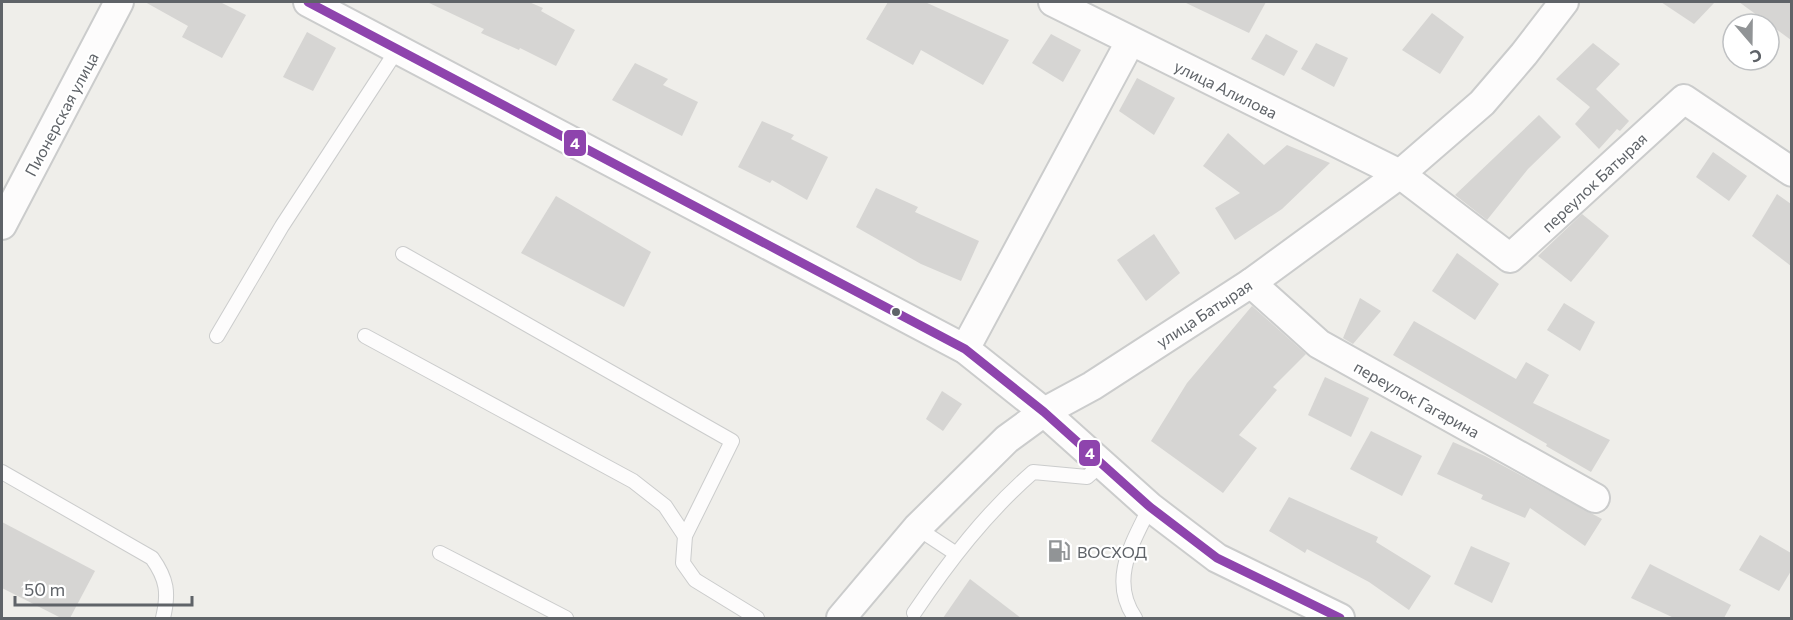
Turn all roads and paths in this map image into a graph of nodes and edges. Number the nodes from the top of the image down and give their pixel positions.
1 (119, 2) edge
2 (308, 2) edge
3 (1053, 2) edge
4 (1564, 2) edge
5 (1130, 42) junction
6 (397, 50) junction
7 (1791, 172) edge
8 (1400, 174) junction
9 (2, 225) edge
10 (403, 254) dead end
11 (1251, 283) junction
12 (217, 336) dead end
13 (364, 336) dead end
14 (965, 349) junction
15 (1044, 412) junction
16 (1103, 463) junction
17 (2, 472) edge
18 (1595, 498) dead end
19 (1150, 507) junction
20 (917, 528) junction
21 (684, 536) junction
22 (955, 552) junction
23 (440, 553) dead end
24 (914, 613) dead end
25 (162, 618) edge
26 (566, 618) edge
27 (757, 618) edge
28 (842, 618) edge
29 (1135, 618) edge
30 (1340, 618) edge

1 - 9 street, Пионерская улица
2 - 6 street
3 - 5 street, улица Алилова
4 - 8 street, улица Батырая
5 - 8 street, улица Алилова
5 - 14 street
6 - 12 lane
6 - 14 street
7 - 8 street, переулок Батырая
8 - 11 street, улица Батырая
10 - 21 lane
11 - 15 street, улица Батырая
11 - 18 street, переулок Гагарина
13 - 21 lane
14 - 15 street
15 - 16 street
15 - 20 street, улица Батырая
16 - 19 street
16 - 22 lane
17 - 25 lane
19 - 29 lane
19 - 30 street
20 - 22 lane
20 - 28 street, улица Батырая
21 - 27 lane
22 - 24 lane
23 - 26 lane

